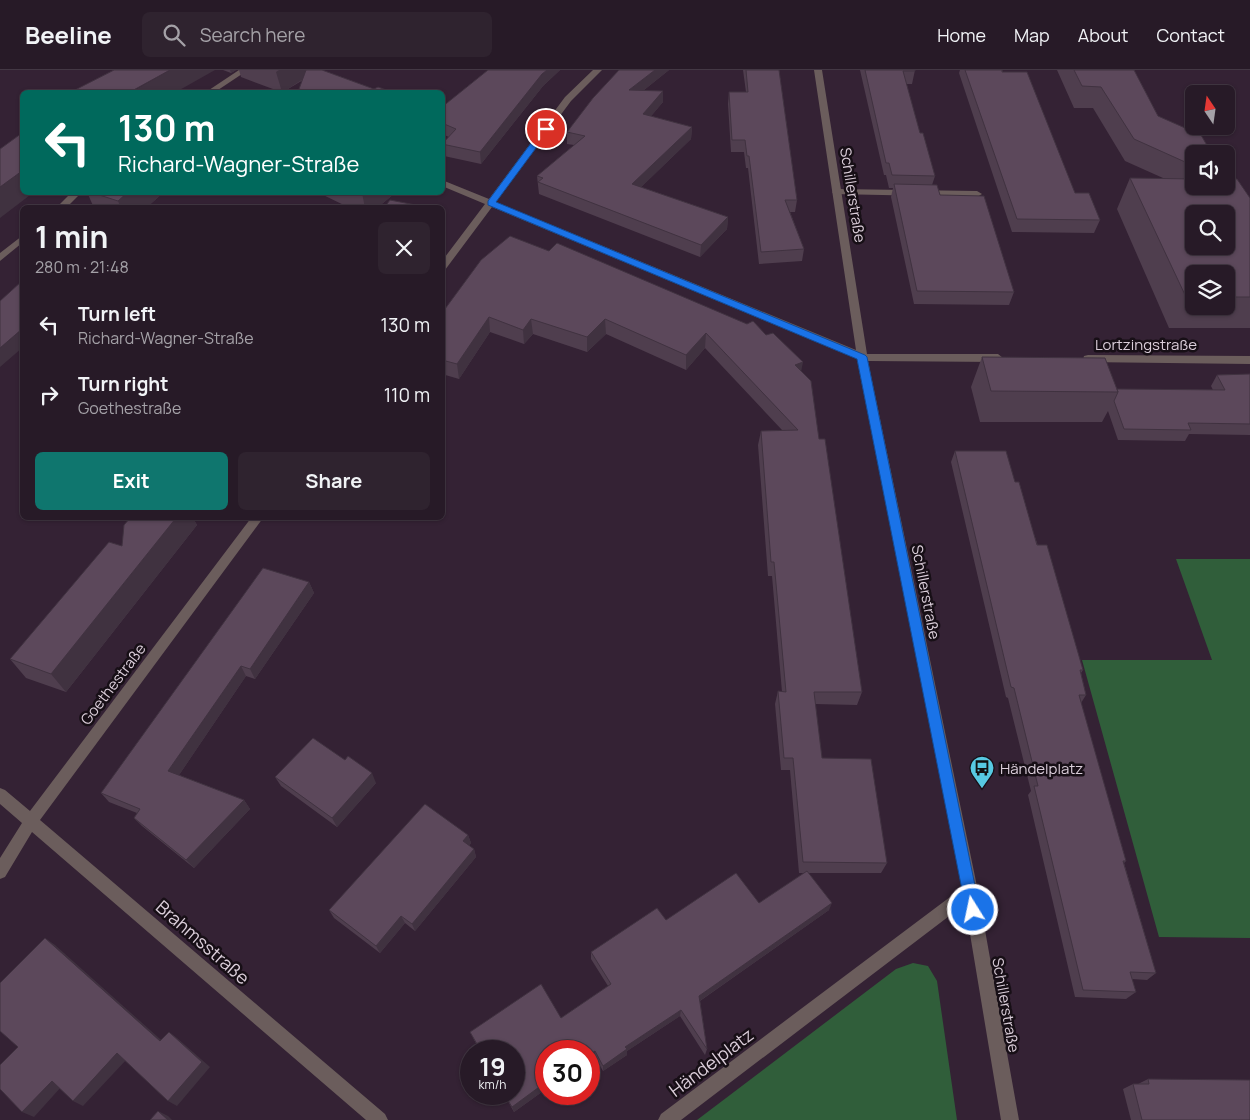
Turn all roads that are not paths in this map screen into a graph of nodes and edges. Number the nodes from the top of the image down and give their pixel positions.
1 (244, 70) edge
2 (598, 70) edge
3 (818, 70) edge
4 (215, 90) edge
5 (445, 184) edge
6 (837, 192) junction
7 (977, 194) edge
8 (75, 195) edge
9 (491, 203) junction
10 (63, 205) edge
11 (20, 241) edge
12 (0, 258) edge
13 (445, 264) edge
14 (862, 357) junction
15 (1009, 358) edge
16 (1077, 359) edge
17 (1250, 360) edge
18 (256, 520) edge
19 (0, 794) edge
20 (31, 821) junction
21 (0, 872) edge
22 (970, 891) junction
23 (379, 1120) edge
24 (667, 1120) edge
25 (1010, 1120) edge

1 - 4 street
2 - 9 street
3 - 6 street, Schillerstraße
5 - 9 street
6 - 7 street
6 - 14 street, Schillerstraße
8 - 10 street
9 - 13 street
9 - 14 street
11 - 12 street
14 - 15 street
14 - 22 street, Schillerstraße
16 - 17 street, Lortzingstraße
18 - 20 street, Goethestraße
19 - 20 street, Brahmsstraße
20 - 21 street, Goethestraße
20 - 23 street, Brahmsstraße
22 - 24 street, Händelplatz
22 - 25 street, Schillerstraße

